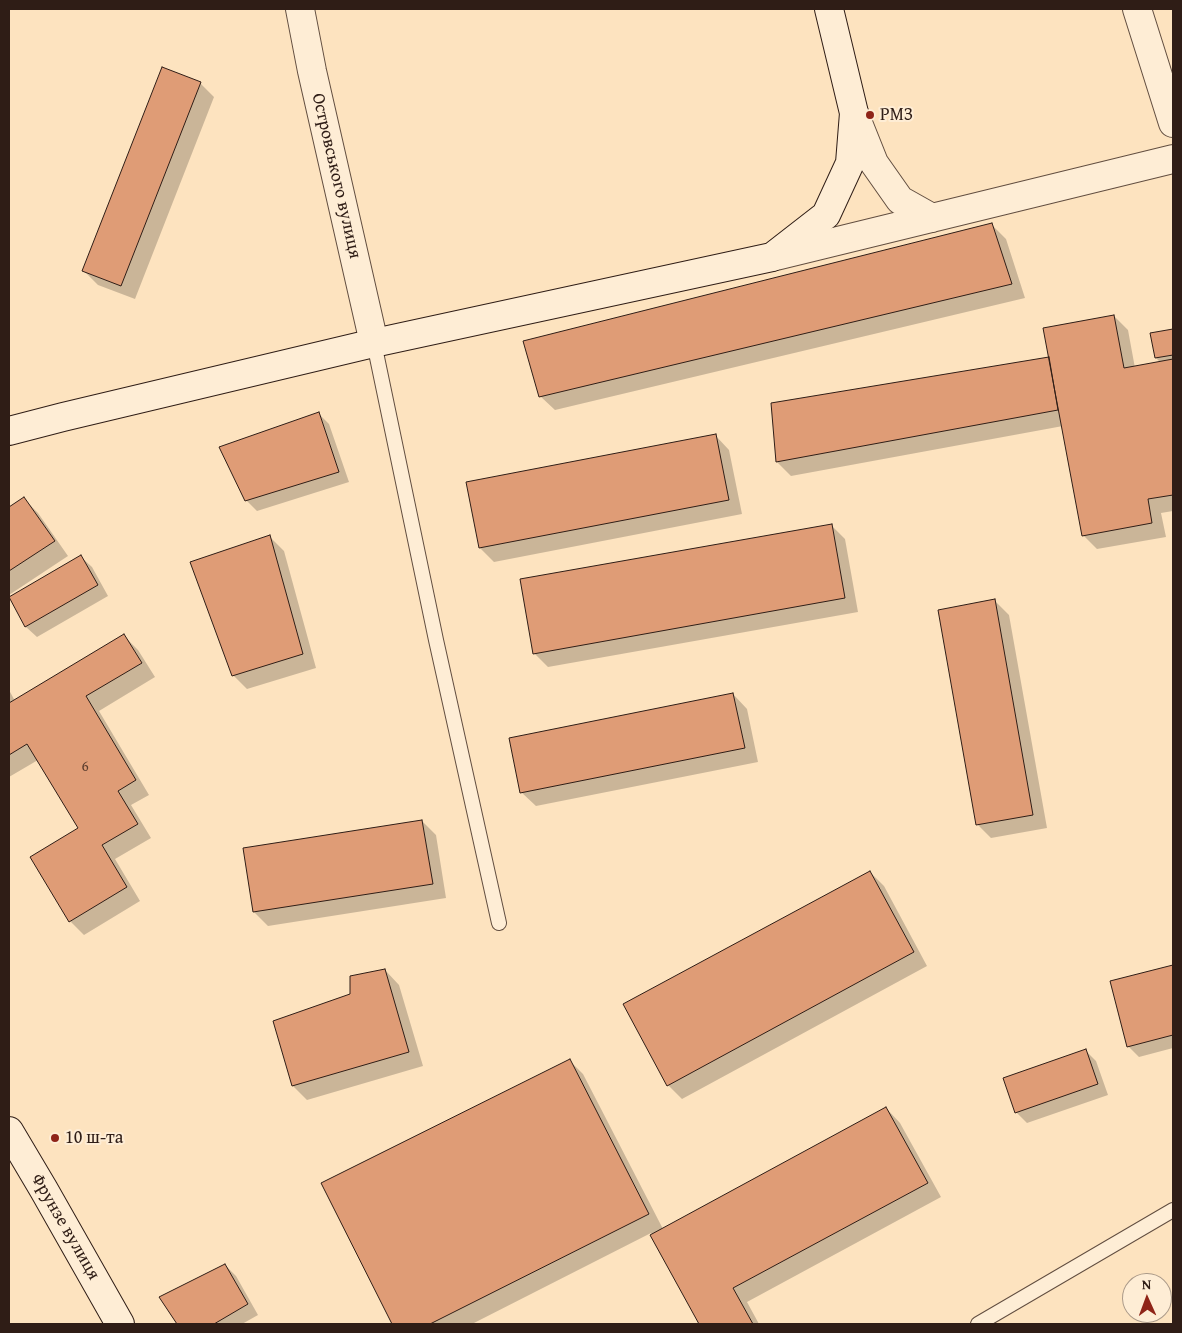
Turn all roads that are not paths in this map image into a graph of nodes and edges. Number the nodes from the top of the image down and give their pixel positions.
1 (300, 9) edge
2 (830, 9) edge
3 (1137, 9) edge
4 (854, 113) junction
5 (1173, 124) edge
6 (1173, 159) edge
7 (932, 218) junction
8 (772, 258) junction
9 (374, 343) junction
10 (9, 431) edge
11 (499, 923) dead end
12 (9, 1131) edge
13 (1173, 1210) edge
14 (120, 1324) edge
15 (978, 1324) edge

1 - 9 main road, Островського вулиця
2 - 4 main road
3 - 5 main road
4 - 7 main road
4 - 8 main road
6 - 7 main road
7 - 8 main road
8 - 9 main road
9 - 10 main road
9 - 11 lane
12 - 14 main road, Фрунзе вулиця
13 - 15 lane

